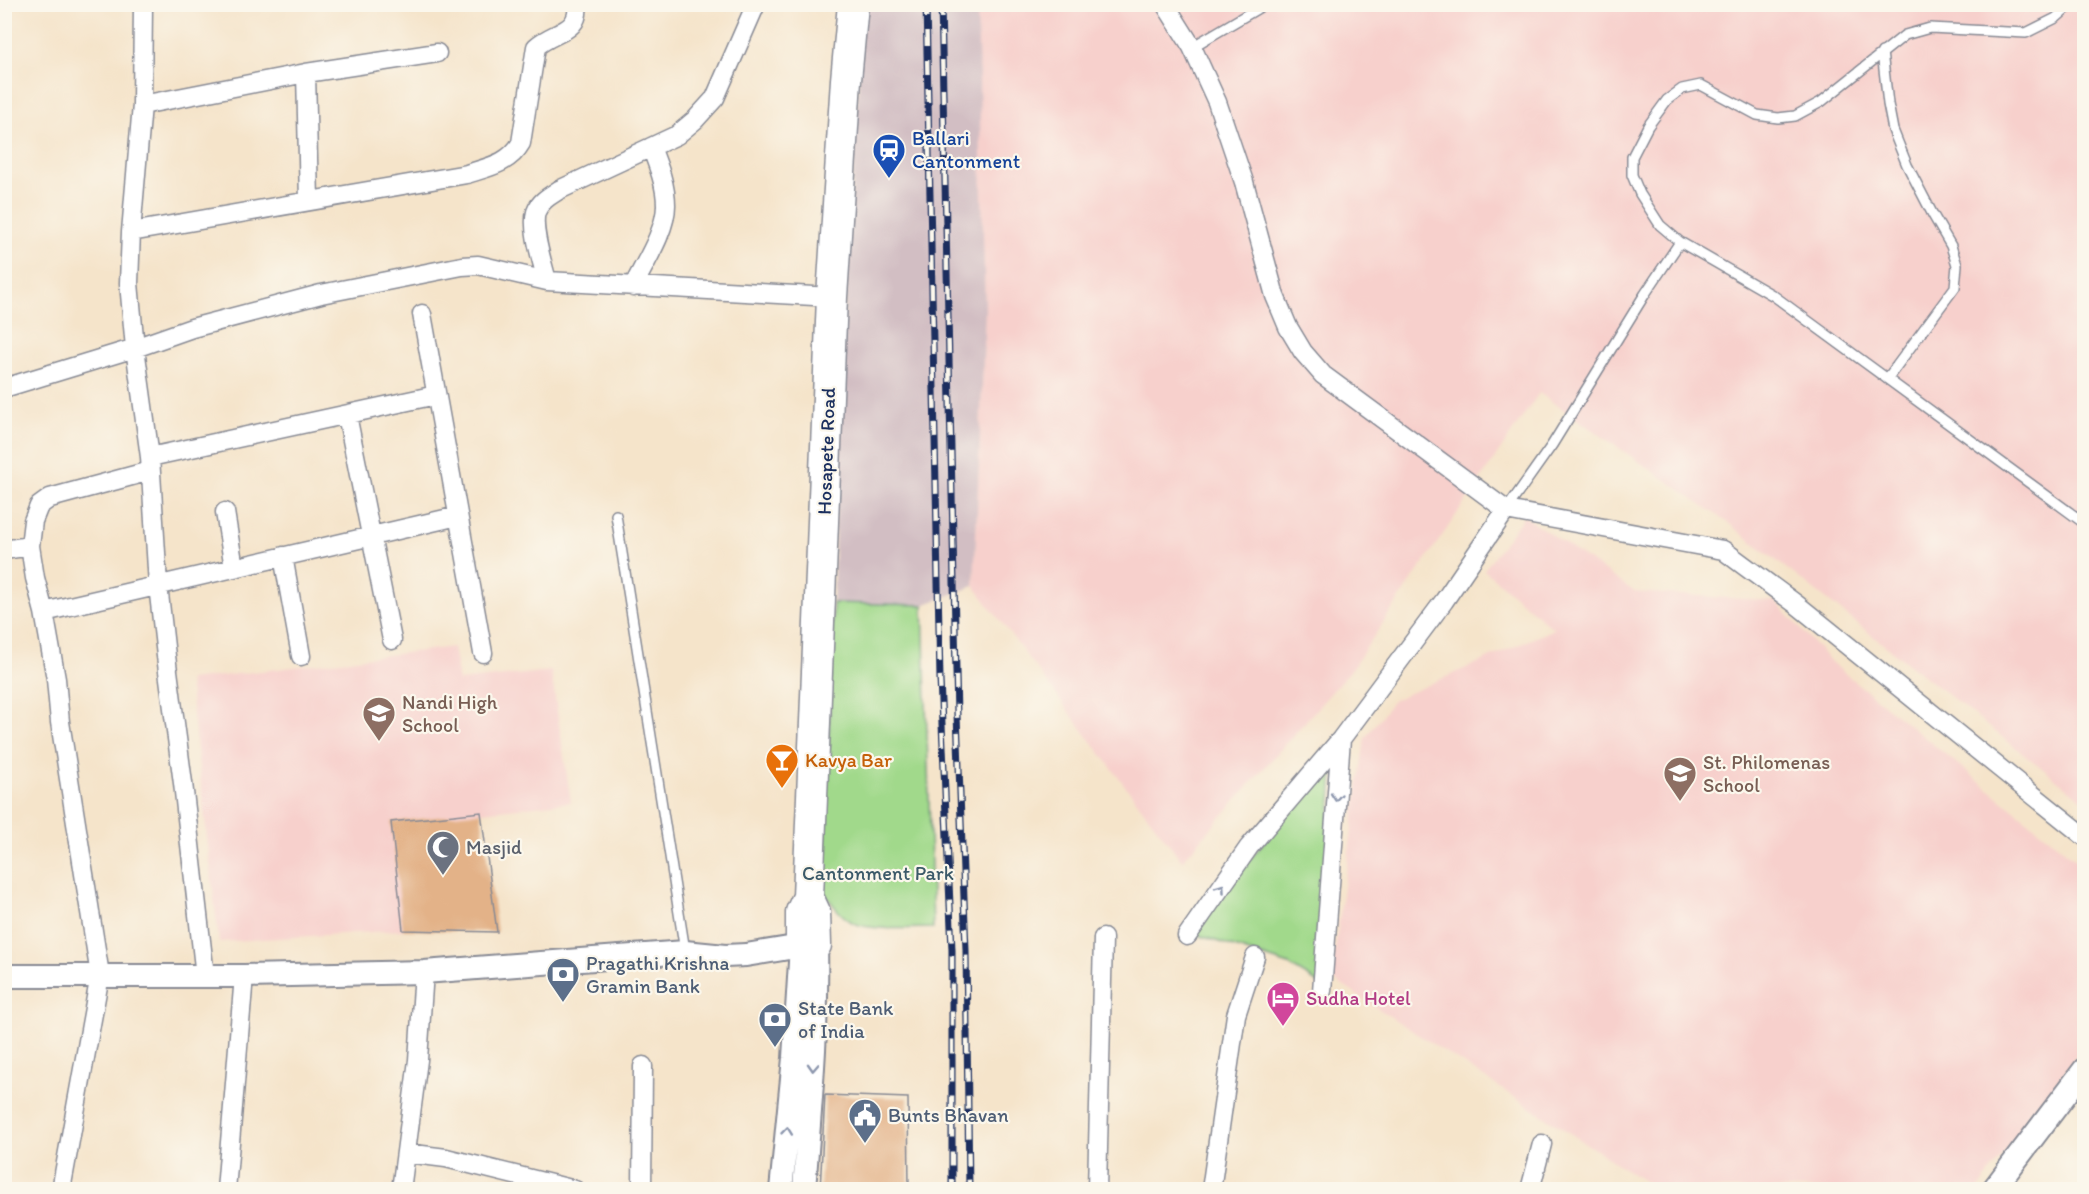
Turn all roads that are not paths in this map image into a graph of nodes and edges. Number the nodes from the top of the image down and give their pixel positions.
1 (143, 4) edge
2 (577, 4) edge
3 (756, 4) edge
4 (853, 4) edge
5 (1165, 4) edge
6 (1265, 4) edge
7 (2072, 4) edge
8 (1192, 46) junction
9 (1882, 52) junction
10 (437, 53) dead end
11 (306, 73) junction
12 (142, 105) junction
13 (651, 147) junction
14 (309, 201) junction
15 (131, 232) junction
16 (1680, 243) junction
17 (547, 281) junction
18 (633, 287) junction
19 (832, 297) junction
20 (422, 314) dead end
21 (135, 348) junction
22 (1887, 379) junction
23 (4, 388) edge
24 (436, 395) junction
25 (346, 415) junction
26 (150, 464) junction
27 (1506, 510) junction
28 (225, 512) dead end
29 (616, 515) dead end
30 (458, 516) junction
31 (2085, 523) edge
32 (371, 536) junction
33 (30, 546) junction
34 (4, 550) edge
35 (283, 556) junction
36 (234, 568) junction
37 (158, 585) junction
38 (44, 612) junction
39 (392, 639) dead end
40 (483, 653) dead end
41 (301, 656) dead end
42 (1341, 739) junction
43 (2085, 836) edge
44 (1187, 936) dead end
45 (1103, 938) dead end
46 (808, 946) junction
47 (685, 952) junction
48 (1255, 957) dead end
49 (424, 972) junction
50 (100, 975) junction
51 (4, 976) edge
52 (205, 976) junction
53 (244, 976) junction
54 (1322, 991) dead end
55 (643, 1066) dead end
56 (2085, 1070) edge
57 (1542, 1144) dead end
58 (406, 1153) junction
59 (61, 1190) edge
60 (226, 1190) edge
61 (401, 1190) edge
62 (575, 1190) edge
63 (642, 1190) edge
64 (781, 1190) edge
65 (804, 1190) edge
66 (1097, 1190) edge
67 (1211, 1190) edge
68 (1530, 1190) edge
69 (1993, 1190) edge

1 - 12 street
2 - 14 street
3 - 13 street
4 - 19 highway, Hosapete Road
5 - 8 street
6 - 8 lane
7 - 9 lane
8 - 27 street
9 - 16 lane
9 - 22 lane
10 - 11 street
11 - 12 street
11 - 14 street
12 - 15 street
13 - 17 street
13 - 18 street
14 - 15 street
15 - 21 street
16 - 22 lane
16 - 27 lane
17 - 18 street
17 - 21 street
18 - 19 street
19 - 46 highway, Hosapete Road
20 - 24 street
21 - 23 street
21 - 26 street
22 - 31 lane
24 - 25 street
24 - 30 street
25 - 26 street
25 - 32 street
26 - 33 street
26 - 37 street
27 - 42 street
27 - 43 street
28 - 36 street
29 - 47 lane
30 - 32 street
30 - 40 street
32 - 35 street
32 - 39 street
33 - 34 street
33 - 38 street
35 - 36 street
35 - 41 street
36 - 37 street
37 - 38 street
37 - 52 street
38 - 50 street
44 -> 42 street
42 -> 54 street
45 - 66 street
46 - 47 street
64 -> 46 street
46 -> 65 street
47 - 49 street
48 - 67 street
49 - 53 street
49 - 58 street
50 - 51 street
50 - 52 street
50 - 59 street
52 - 53 street
53 - 60 street
55 - 63 street
56 - 69 street
57 - 68 street
58 - 61 street
58 - 62 street

